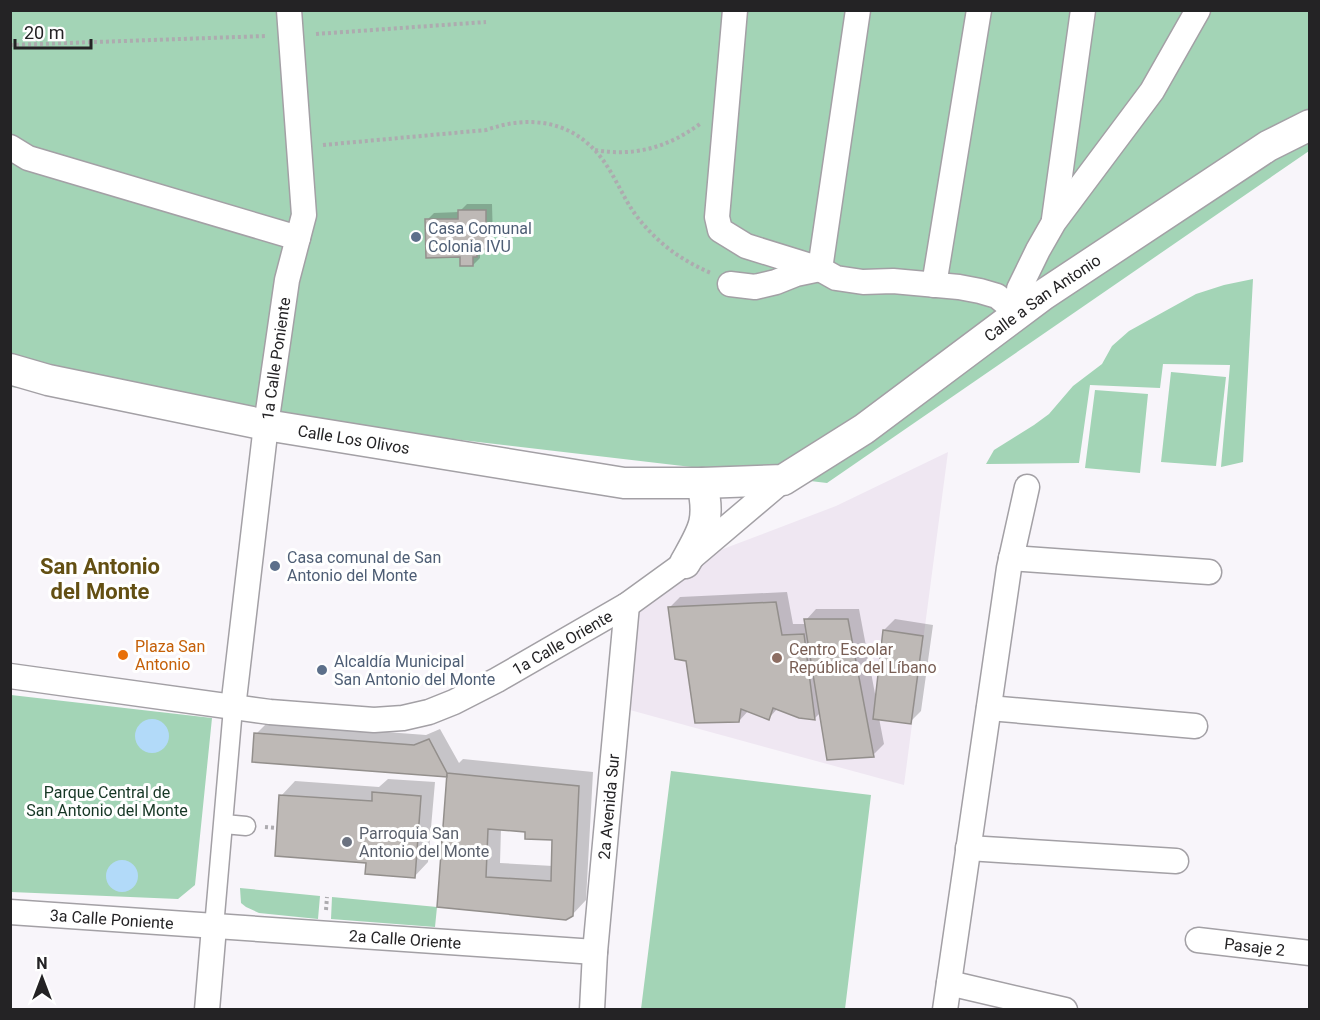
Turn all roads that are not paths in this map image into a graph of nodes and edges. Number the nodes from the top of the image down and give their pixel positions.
1 (289, 10) edge
2 (735, 10) edge
3 (858, 10) edge
4 (979, 10) edge
5 (1083, 10) edge
6 (1198, 10) edge
7 (1310, 125) edge
8 (10, 147) edge
9 (1054, 222) junction
10 (298, 238) junction
11 (820, 269) junction
12 (730, 284) road end
13 (934, 285) junction
14 (1019, 314) junction
15 (10, 369) edge
16 (266, 425) junction
17 (783, 480) junction
18 (702, 483) junction
19 (1026, 487) dead end
20 (1011, 558) junction
21 (686, 564) junction
22 (1209, 572) dead end
23 (627, 605) junction
24 (10, 676) edge
25 (233, 708) junction
26 (989, 708) junction
27 (1195, 726) dead end
28 (224, 824) junction
29 (246, 826) dead end
30 (968, 848) junction
31 (1176, 861) dead end
32 (10, 912) edge
33 (214, 927) junction
34 (1198, 940) dead end
35 (595, 952) junction
36 (1310, 953) edge
37 (949, 983) junction
38 (207, 1010) edge
39 (592, 1010) edge
40 (945, 1010) edge
41 (1065, 1010) edge

1 - 10 street, 1a Calle Poniente
2 - 11 street
3 - 11 street
4 - 13 street
5 - 9 street
6 - 9 street
7 - 14 street, Calle a San Antonio
8 - 10 street
9 - 14 street
10 - 16 street, 1a Calle Poniente
11 - 12 street
11 - 13 street
13 - 14 street
14 - 17 street, Calle a San Antonio
15 - 16 street, Calle Los Olivos
16 - 18 street, Calle Los Olivos
16 - 25 street, 1a Calle Poniente
17 - 18 street, Calle Los Olivos
17 - 21 street, 1a Calle Oriente
18 - 21 street
19 - 20 street
20 - 22 street
20 - 26 street
21 - 23 street, 1a Calle Oriente
23 - 25 street, 1a Calle Oriente
23 - 35 street, 2a Avenida Sur
24 - 25 street
25 - 28 street
26 - 27 street
26 - 30 street
28 - 29 street
28 - 33 street
30 - 31 street
30 - 37 street
32 - 33 street, 3a Calle Poniente
33 - 35 street, 2a Calle Oriente
33 - 38 street
34 - 36 street, Pasaje 2
35 - 39 street, 2a Avenida Sur
37 - 40 street
37 - 41 street

